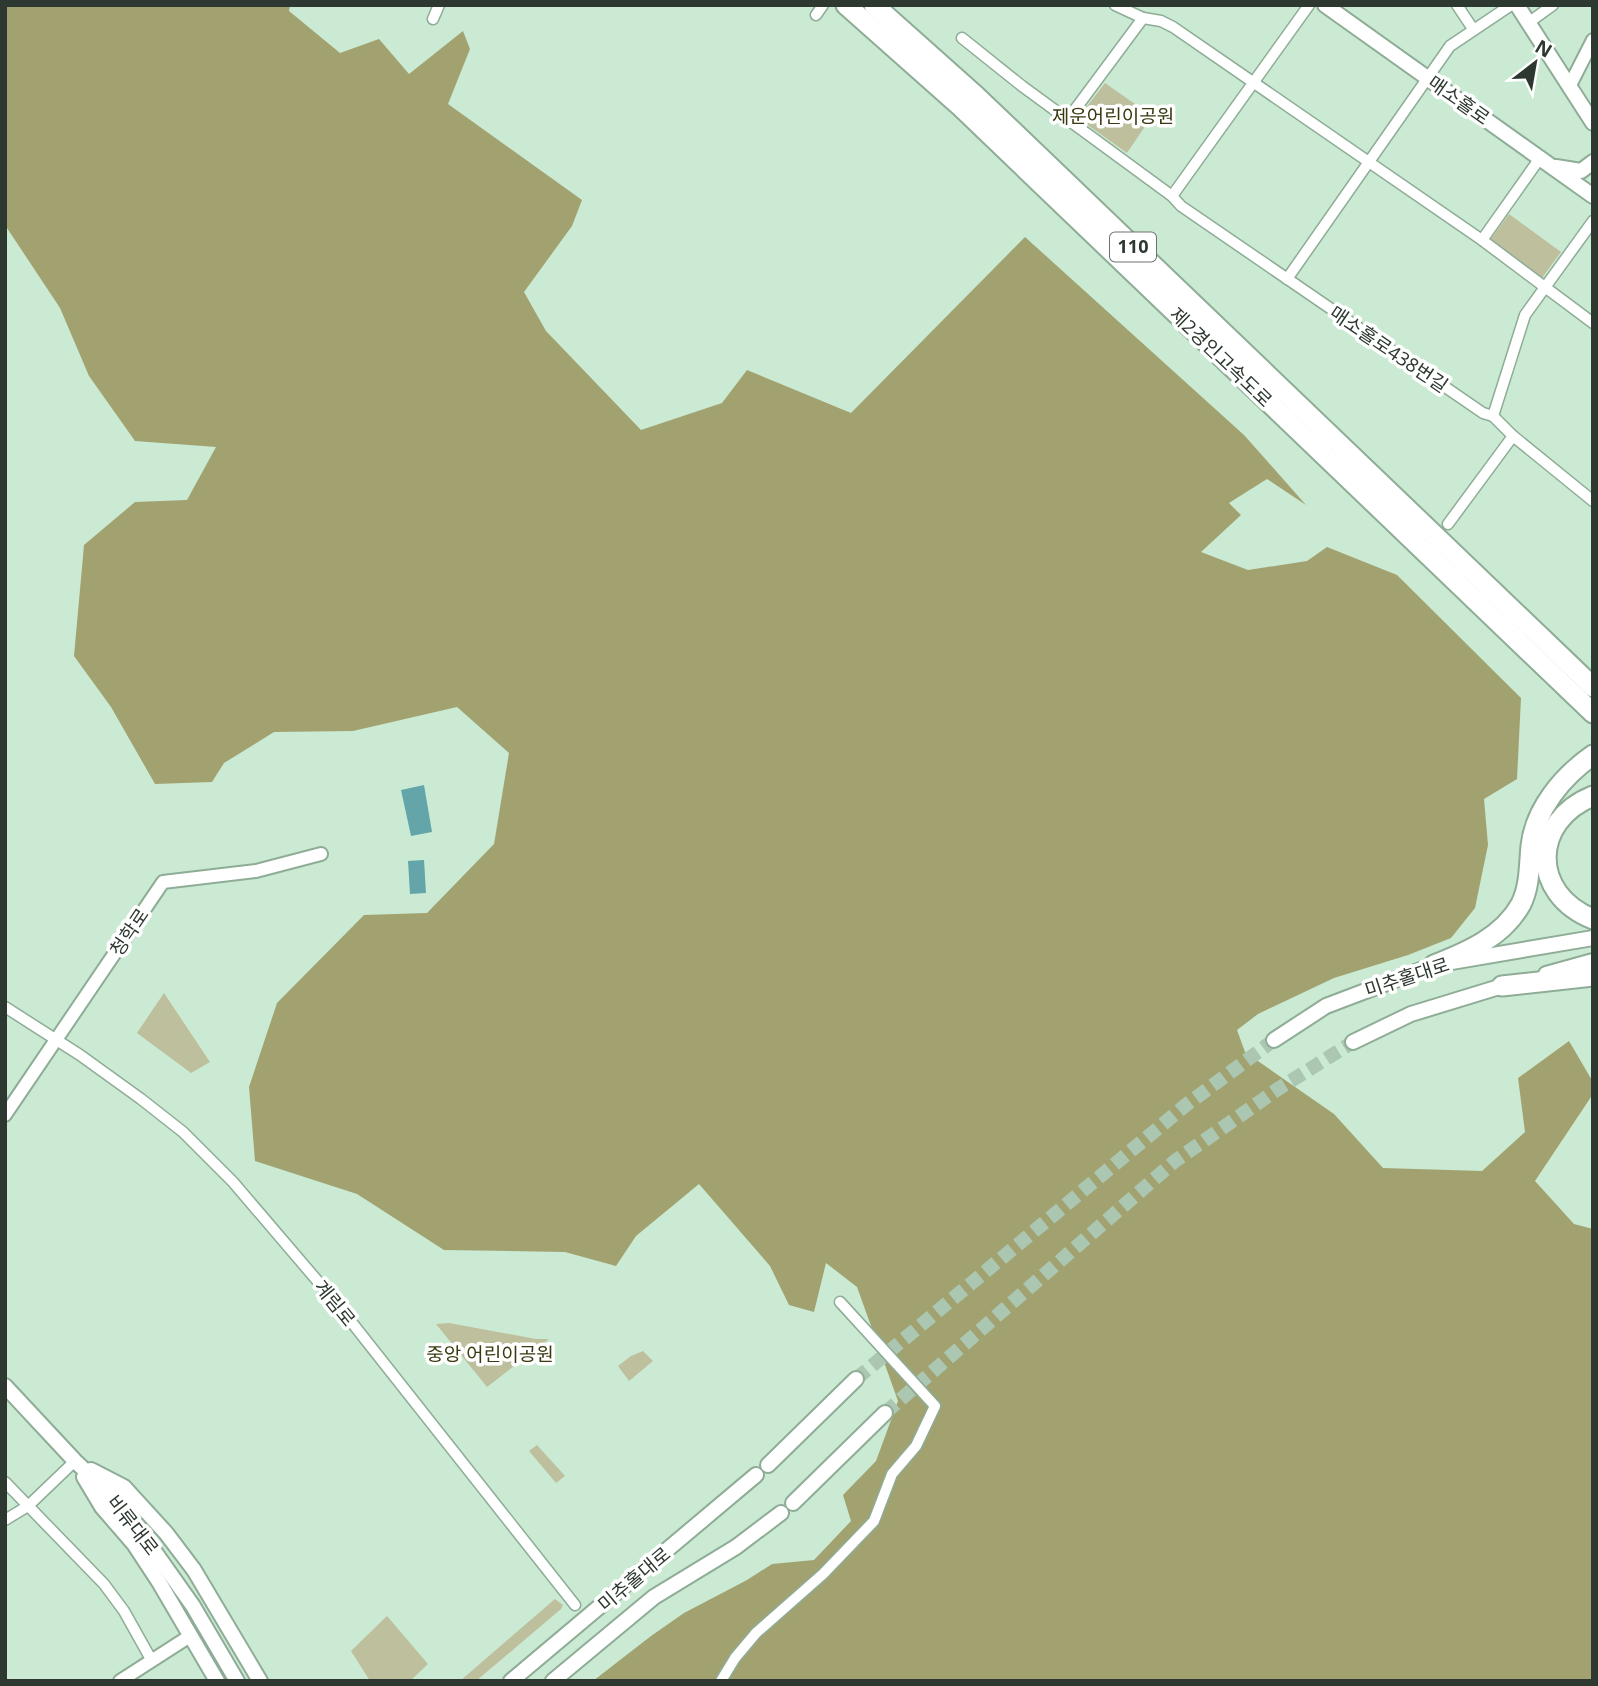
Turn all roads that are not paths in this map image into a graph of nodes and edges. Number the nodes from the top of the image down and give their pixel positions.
1 (439, 5) edge
2 (823, 5) edge
3 (846, 5) edge
4 (874, 5) edge
5 (1115, 5) edge
6 (1309, 5) edge
7 (1325, 5) edge
8 (1457, 5) edge
9 (1511, 5) edge
10 (1517, 5) edge
11 (1553, 5) edge
12 (816, 15) dead end
13 (1143, 18) junction
14 (433, 19) dead end
15 (1528, 23) junction
16 (1473, 29) junction
17 (962, 38) dead end
18 (1593, 40) edge
19 (912, 50) junction
20 (1428, 78) junction
21 (1254, 83) junction
22 (1569, 87) junction
23 (1068, 119) junction
24 (1593, 122) edge
25 (1368, 162) junction
26 (1545, 162) junction
27 (1593, 162) edge
28 (1172, 196) junction
29 (1593, 196) edge
30 (1593, 221) edge
31 (1482, 240) junction
32 (1287, 279) junction
33 (1545, 287) junction
34 (1593, 323) edge
35 (1493, 416) junction
36 (1513, 436) junction
37 (1593, 501) edge
38 (1448, 524) dead end
39 (1538, 647) junction
40 (1593, 687) edge
41 (1593, 713) edge
42 (1593, 755) edge
43 (1593, 796) edge
44 (321, 854) dead end
45 (1593, 919) edge
46 (1593, 938) edge
47 (1593, 961) edge
48 (1434, 965) junction
49 (1593, 975) edge
50 (1502, 986) junction
51 (5, 1007) edge
52 (56, 1040) junction
53 (1274, 1040) tunnel mouth
54 (1353, 1042) tunnel mouth
55 (5, 1115) edge
56 (840, 1302) dead end
57 (856, 1379) tunnel mouth
58 (5, 1386) edge
59 (885, 1413) tunnel mouth
60 (75, 1461) junction
61 (768, 1465) dead end
62 (756, 1475) dead end
63 (5, 1482) edge
64 (793, 1503) dead end
65 (28, 1506) junction
66 (781, 1513) dead end
67 (5, 1520) edge
68 (575, 1605) dead end
69 (190, 1636) junction
70 (152, 1661) junction
71 (120, 1681) edge
72 (217, 1681) edge
73 (237, 1681) edge
74 (260, 1681) edge
75 (511, 1681) edge
76 (552, 1681) edge
77 (721, 1681) edge

1 - 14 street
2 - 12 street
3 - 19 highway, 제2경인고속도로 / 110
4 - 19 highway, 제2경인고속도로 / 110
5 - 13 street
6 - 21 street
7 - 20 main road, 매소홀로
8 - 16 street
9 - 16 street
10 - 15 main road
11 - 15 street
13 - 21 street
13 - 23 street
15 - 22 main road
16 - 20 street
17 - 23 street, 매소홀로438번길
18 - 22 street
19 - 39 highway, 제2경인고속도로 / 110
20 - 25 street
20 - 26 main road, 매소홀로
21 - 25 street
21 - 28 street
22 - 24 main road
23 - 28 street, 매소홀로438번길
25 - 31 street
25 - 32 street
26 - 27 main road
26 - 29 main road, 매소홀로
26 - 31 street
28 - 32 street, 매소홀로438번길
30 - 33 street
31 - 33 street
32 - 35 street, 매소홀로438번길
33 - 34 street
33 - 35 street
35 - 36 street, 매소홀로438번길
36 - 37 street, 매소홀로438번길
36 - 38 street
39 - 40 highway, 제2경인고속도로 / 110
39 - 41 highway, 제2경인고속도로 / 110
42 - 48 highway
43 - 45 highway
44 - 52 street, 청학로
46 - 48 main road, 미추홀대로
47 - 50 main road, 미추홀대로
48 - 53 main road, 미추홀대로
49 - 50 highway
50 - 54 main road, 미추홀대로
51 - 52 street, 계림로
52 - 55 street, 청학로
52 - 68 street, 계림로
56 - 77 street
57 - 61 main road
58 - 60 main road, 비류대로
59 - 64 main road
60 - 65 street
60 - 69 main road
60 - 73 main road, 비류대로
60 - 74 main road
62 - 75 main road, 미추홀대로
63 - 65 street
65 - 67 street
65 - 70 street
66 - 76 main road, 미추홀대로
69 - 70 street
69 - 72 main road
70 - 71 street

